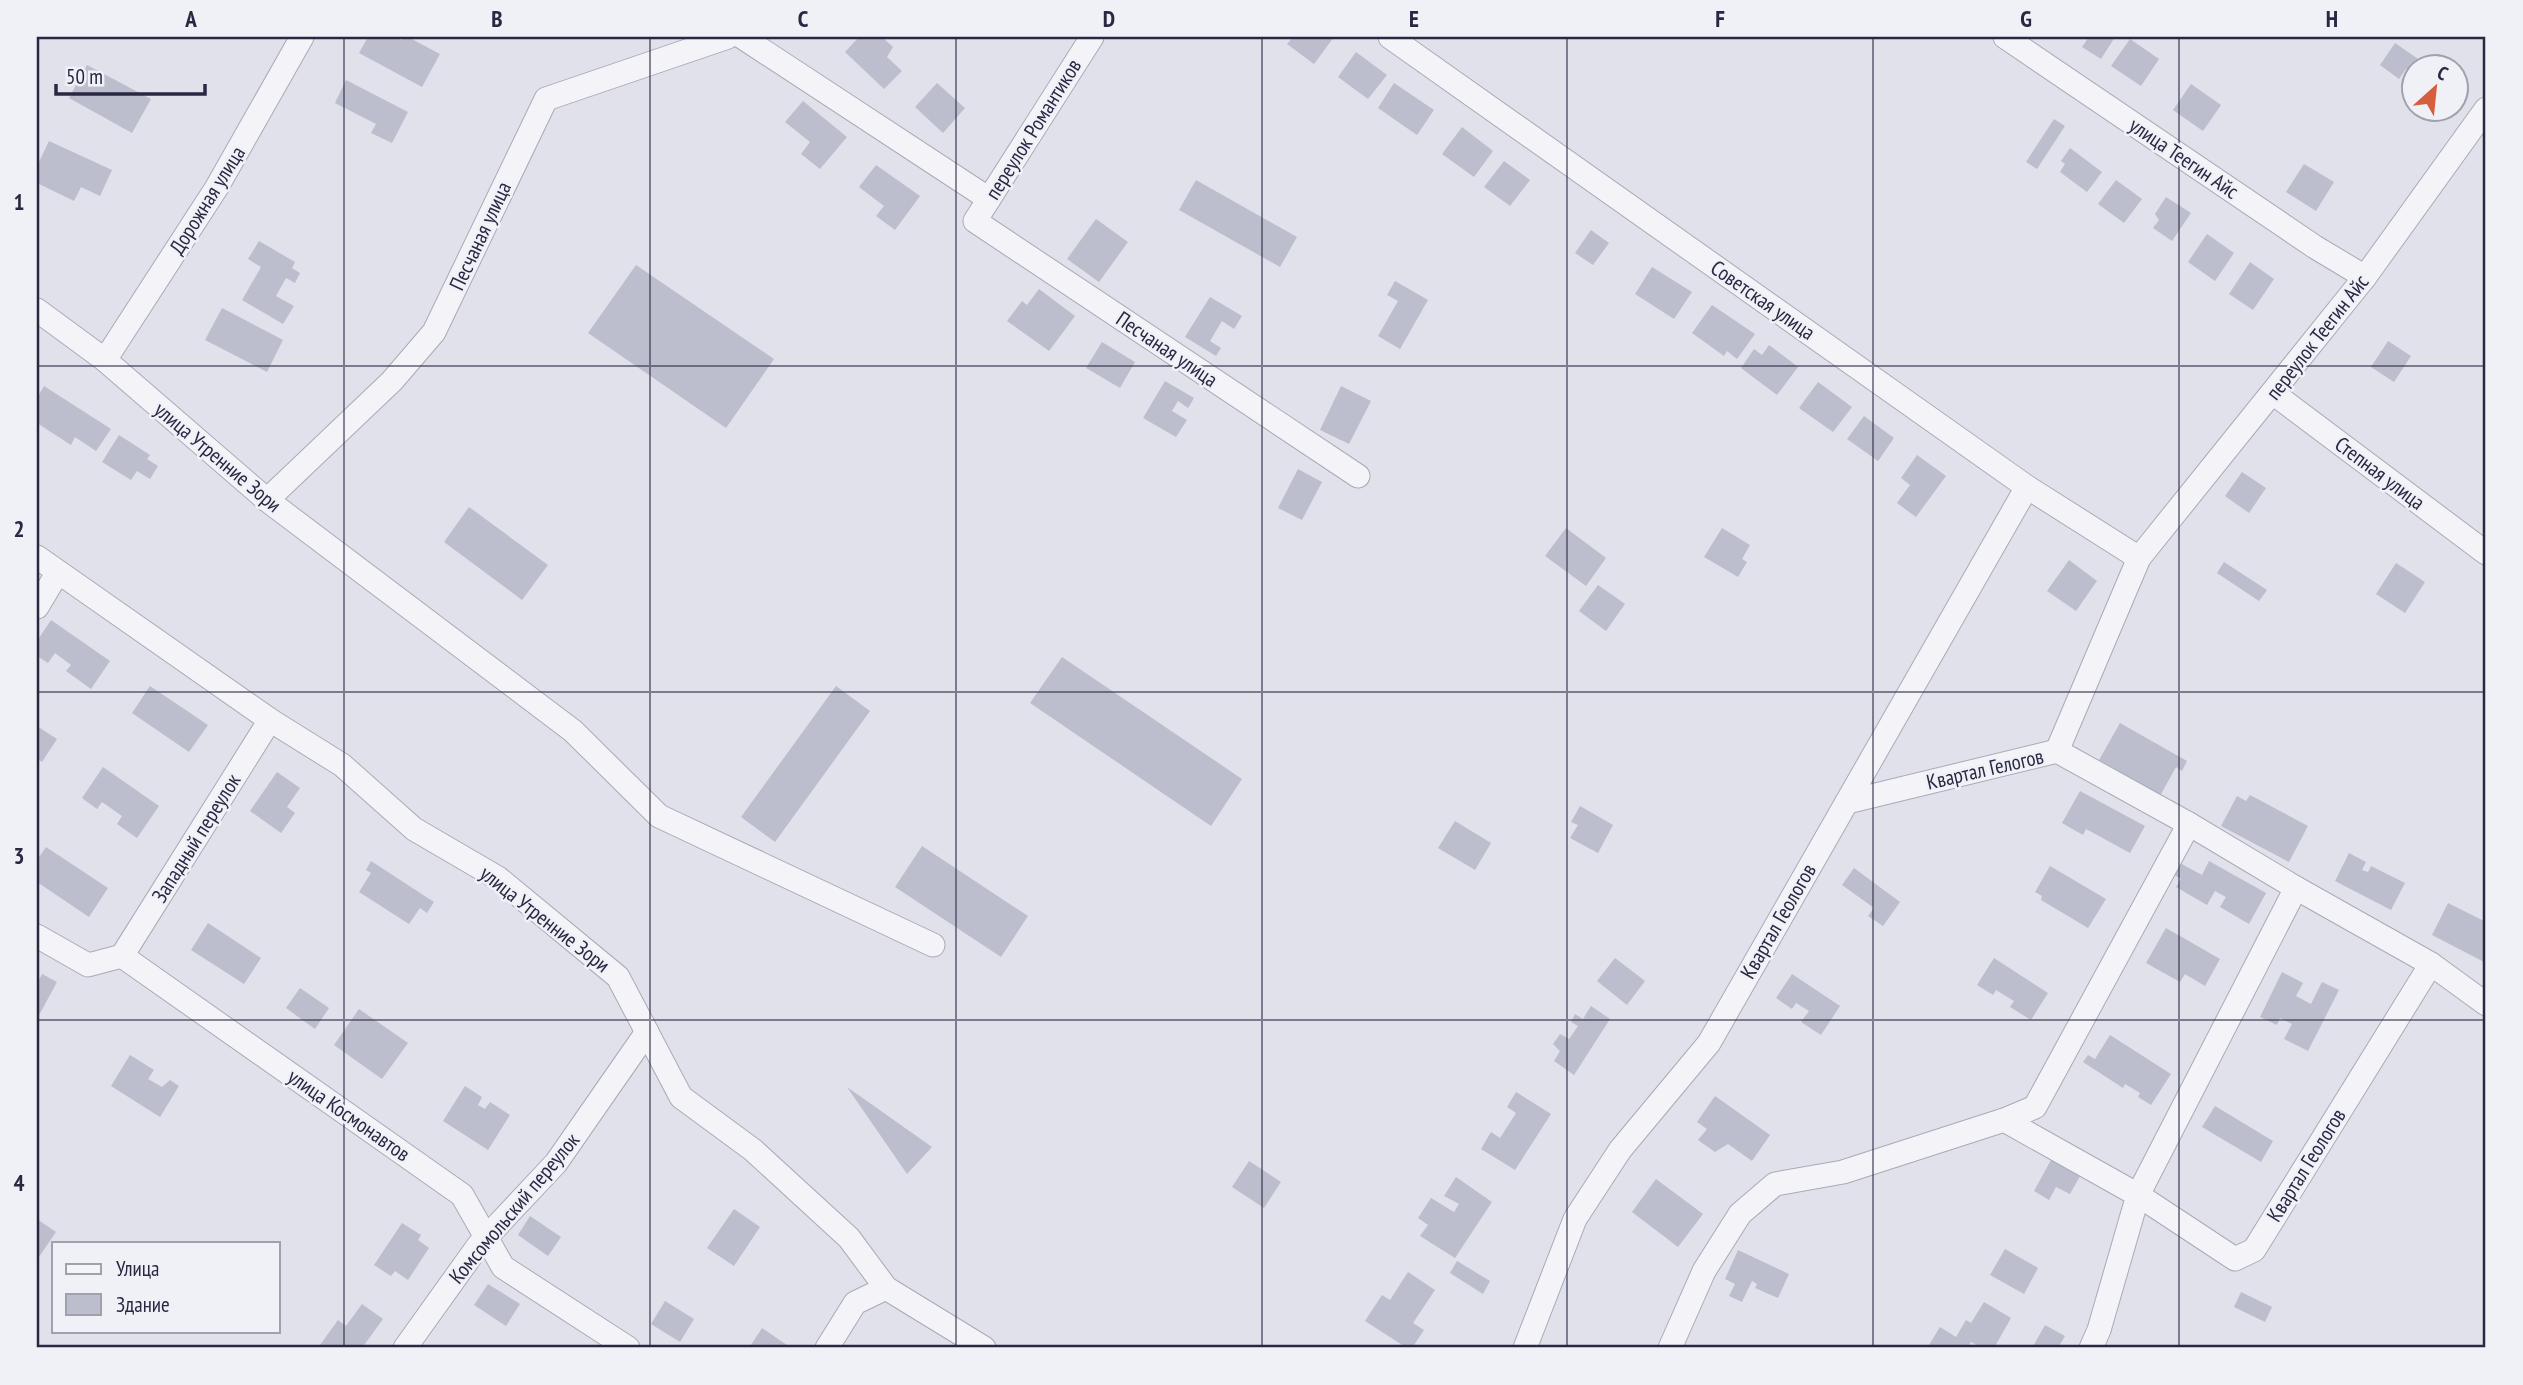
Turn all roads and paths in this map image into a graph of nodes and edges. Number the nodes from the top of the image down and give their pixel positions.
1 (302, 37) edge
2 (727, 37) edge
3 (742, 37) edge
4 (1092, 37) edge
5 (1390, 37) edge
6 (2004, 37) edge
7 (2486, 109) edge
8 (989, 199) junction
9 (975, 221) joint
10 (2365, 277) junction
11 (37, 310) edge
12 (105, 360) junction
13 (2273, 393) junction
14 (1358, 476) dead end
15 (2027, 487) junction
16 (267, 500) junction
17 (2486, 552) edge
18 (37, 557) edge
19 (2139, 558) junction
20 (58, 572) junction
21 (37, 607) edge
22 (270, 720) junction
23 (2057, 751) junction
24 (1847, 802) junction
25 (2189, 824) junction
26 (2296, 888) junction
27 (37, 936) edge
28 (933, 945) dead end
29 (122, 956) junction
30 (2431, 964) junction
31 (2486, 1003) edge
32 (647, 1032) junction
33 (2004, 1120) junction
34 (2138, 1195) junction
35 (486, 1237) junction
36 (886, 1288) junction
37 (405, 1348) edge
38 (628, 1348) edge
39 (827, 1348) edge
40 (984, 1348) edge
41 (1525, 1348) edge
42 (1670, 1348) edge
43 (2091, 1348) edge

1 - 12 street, Дорожная улица
2 - 16 street, Песчаная улица
3 - 8 street
4 - 8 street, переулок Романтиков
5 - 15 street, Советская улица
6 - 10 street, улица Теегин Айс
7 - 10 street, переулок Теегин Айс
8 - 9 street, переулок Романтиков
9 - 14 street, Песчаная улица
10 - 13 street, переулок Теегин Айс
11 - 12 street, улица Утренние Зори
12 - 16 street, улица Утренние Зори
13 - 17 street, Степная улица
13 - 19 street, переулок Теегин Айс
15 - 19 street, Советская улица
15 - 24 street, Квартал Геологов
16 - 28 street, улица Утренние Зори
18 - 20 street, улица Утренние Зори
19 - 23 street
20 - 21 street
20 - 22 street, улица Утренние Зори
22 - 29 street, Западный переулок
22 - 32 street, улица Утренние Зори
23 - 24 street, Квартал Гелогов
23 - 25 street, Квартал Гелогов
24 - 41 street, Квартал Геологов
25 - 26 street
25 - 33 street
26 - 30 street
26 - 34 street
27 - 29 street
29 - 35 street, улица Космонавтов
30 - 31 street
30 - 34 street, Квартал Геологов
32 - 35 street, Комсомольский переулок
32 - 36 street, улица Утренние Зори
33 - 34 street, Квартал Геологов
33 - 42 street
34 - 43 street
35 - 37 street, Комсомольский переулок
35 - 38 street, улица Космонавтов
36 - 39 street
36 - 40 street, улица Утренние Зори

